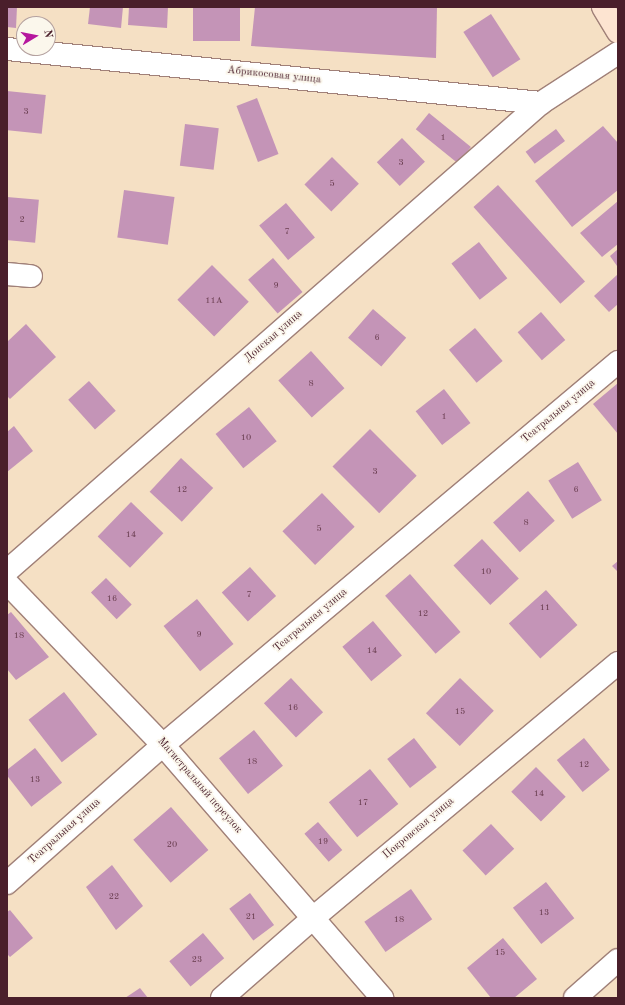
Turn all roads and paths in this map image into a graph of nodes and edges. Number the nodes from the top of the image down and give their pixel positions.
1 (603, 7) edge
2 (618, 32) edge
3 (7, 49) edge
4 (618, 53) edge
5 (541, 103) junction
6 (7, 274) edge
7 (31, 276) dead end
8 (618, 362) edge
9 (7, 571) edge
10 (7, 583) edge
11 (618, 663) edge
12 (163, 745) junction
13 (7, 883) edge
14 (313, 918) junction
15 (618, 960) edge
16 (222, 998) edge
17 (382, 998) edge
18 (575, 998) edge

1 - 2 main road
3 - 5 street, Абрикосовая улица
4 - 5 street, Донская улица
5 - 9 street, Донская улица
6 - 7 street
8 - 12 street, Театральная улица
10 - 12 street, Магистральный переулок
11 - 14 street, Покровская улица
12 - 13 street, Театральная улица
12 - 14 street, Магистральный переулок
14 - 16 street, Покровская улица
14 - 17 street, Магистральный переулок
15 - 18 street

